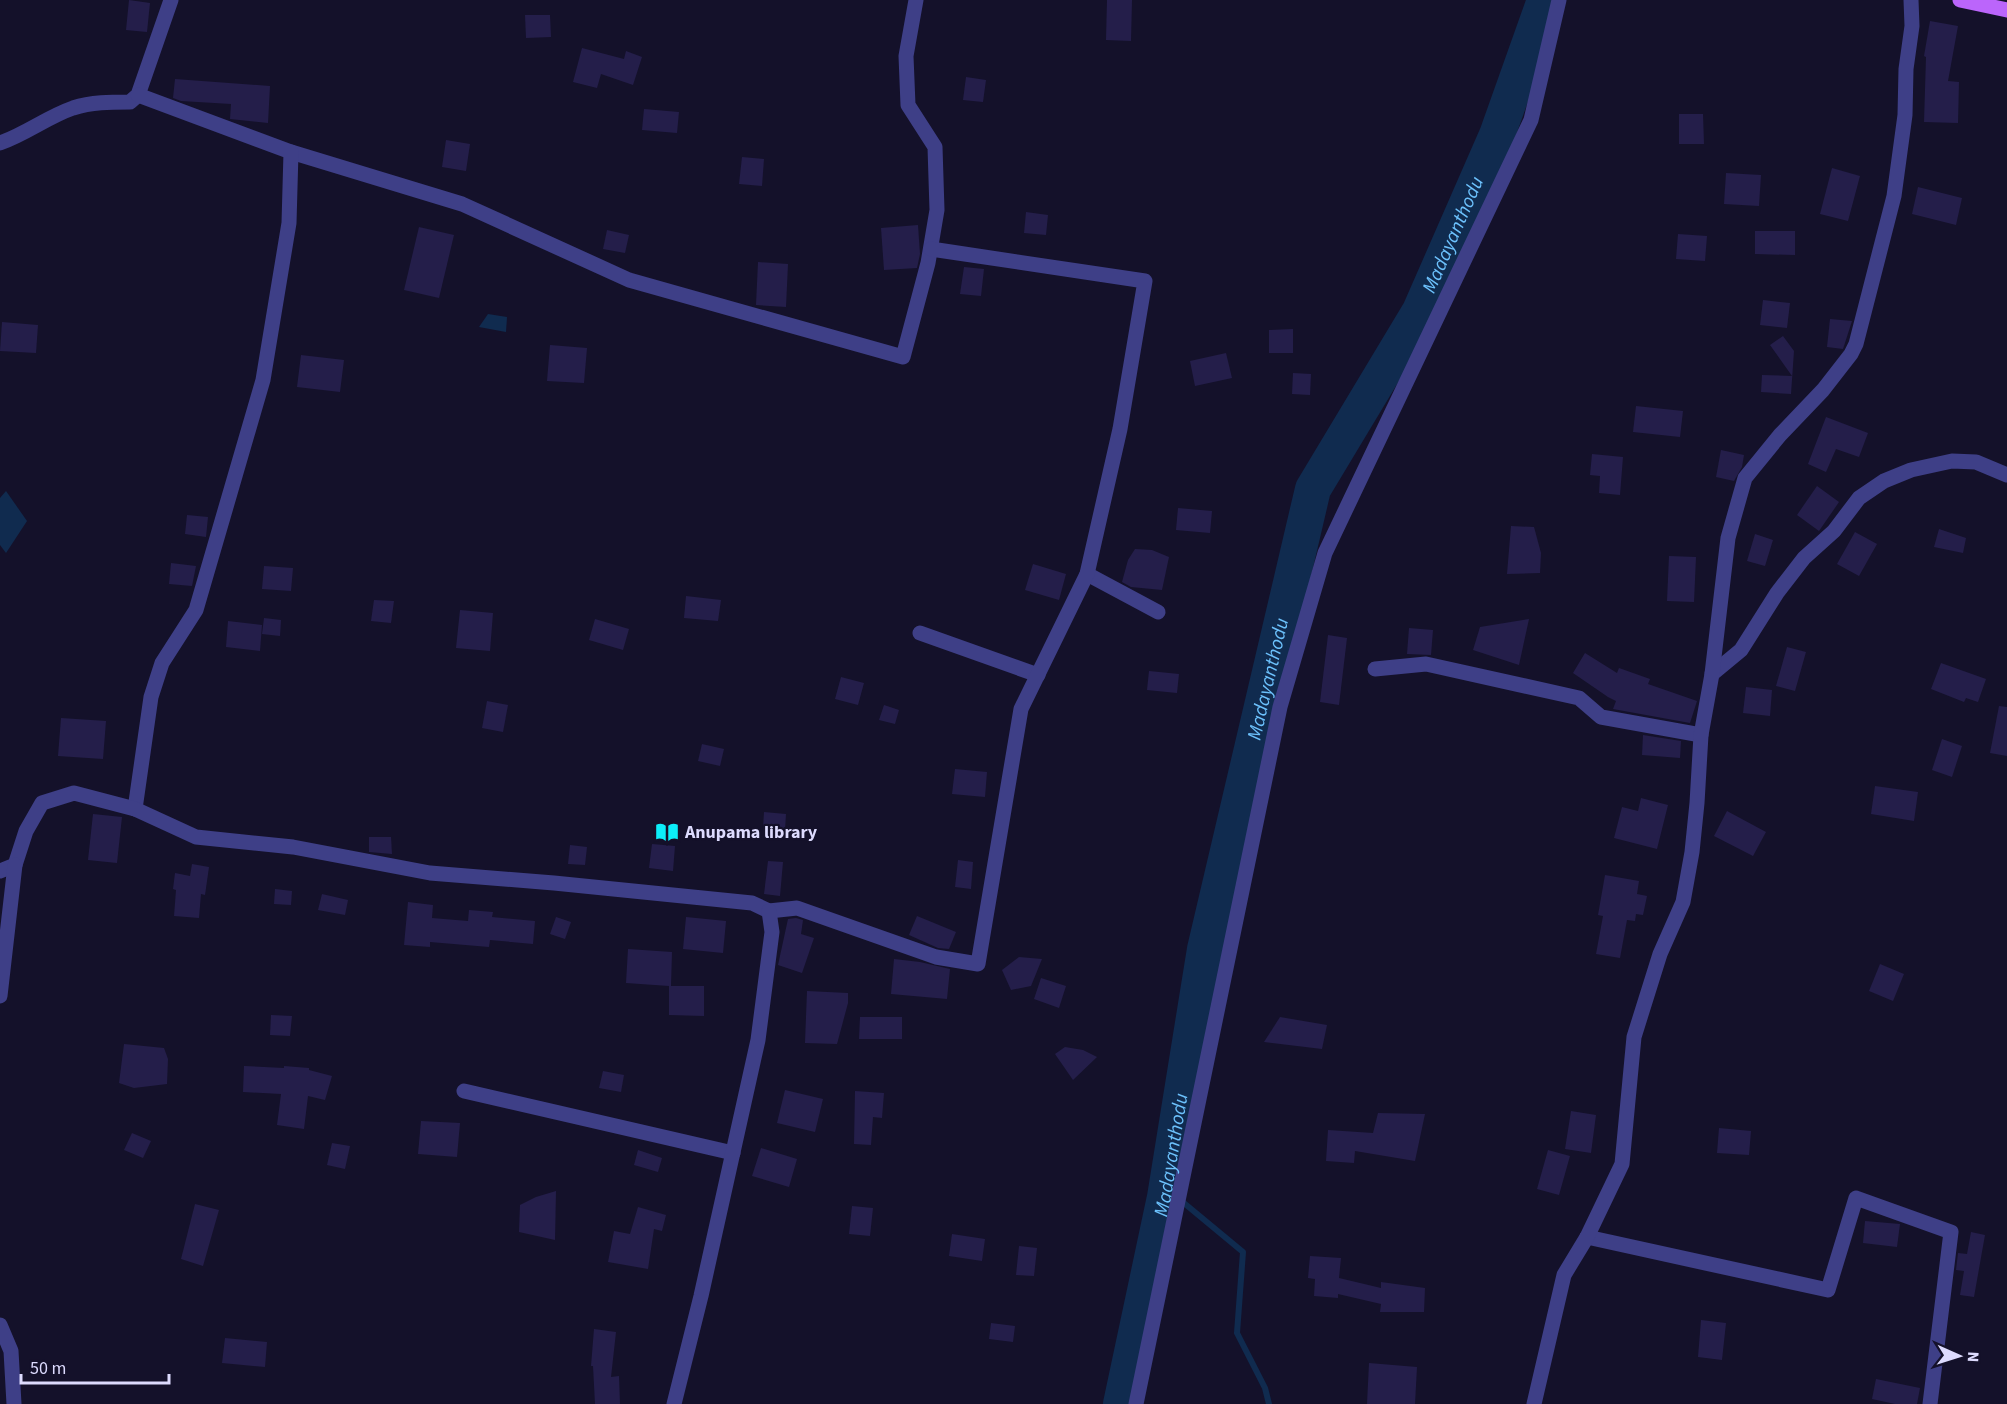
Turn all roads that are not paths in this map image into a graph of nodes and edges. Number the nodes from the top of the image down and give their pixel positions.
1 (171, 0) edge
2 (915, 0) edge
3 (1559, 0) edge
4 (1911, 0) edge
5 (1960, 0) edge
6 (2007, 10) edge
7 (138, 95) junction
8 (0, 143) edge
9 (291, 152) junction
10 (930, 249) junction
11 (2007, 476) edge
12 (1087, 574) junction
13 (1158, 612) dead end
14 (920, 633) dead end
15 (1375, 669) dead end
16 (1712, 674) junction
17 (1038, 675) junction
18 (1701, 735) junction
19 (135, 809) junction
20 (15, 865) junction
21 (0, 871) edge
22 (769, 911) junction
23 (0, 996) edge
24 (464, 1091) dead end
25 (733, 1153) junction
26 (1587, 1237) junction
27 (0, 1325) edge
28 (14, 1404) edge
29 (674, 1404) edge
30 (1136, 1404) edge
31 (1534, 1404) edge
32 (1930, 1404) edge

1 - 7 street
2 - 10 street
3 - 30 street
4 - 16 street
5 - 6 main road
7 - 8 street
7 - 9 street
9 - 10 street
9 - 19 street
10 - 12 street
11 - 16 street
12 - 13 street
12 - 17 street
14 - 17 street
15 - 18 street
16 - 18 street
17 - 22 street
18 - 26 street
19 - 20 street
19 - 22 street
20 - 21 street
20 - 23 street
22 - 25 street
24 - 25 street
25 - 29 street
26 - 31 street
26 - 32 street
27 - 28 street

